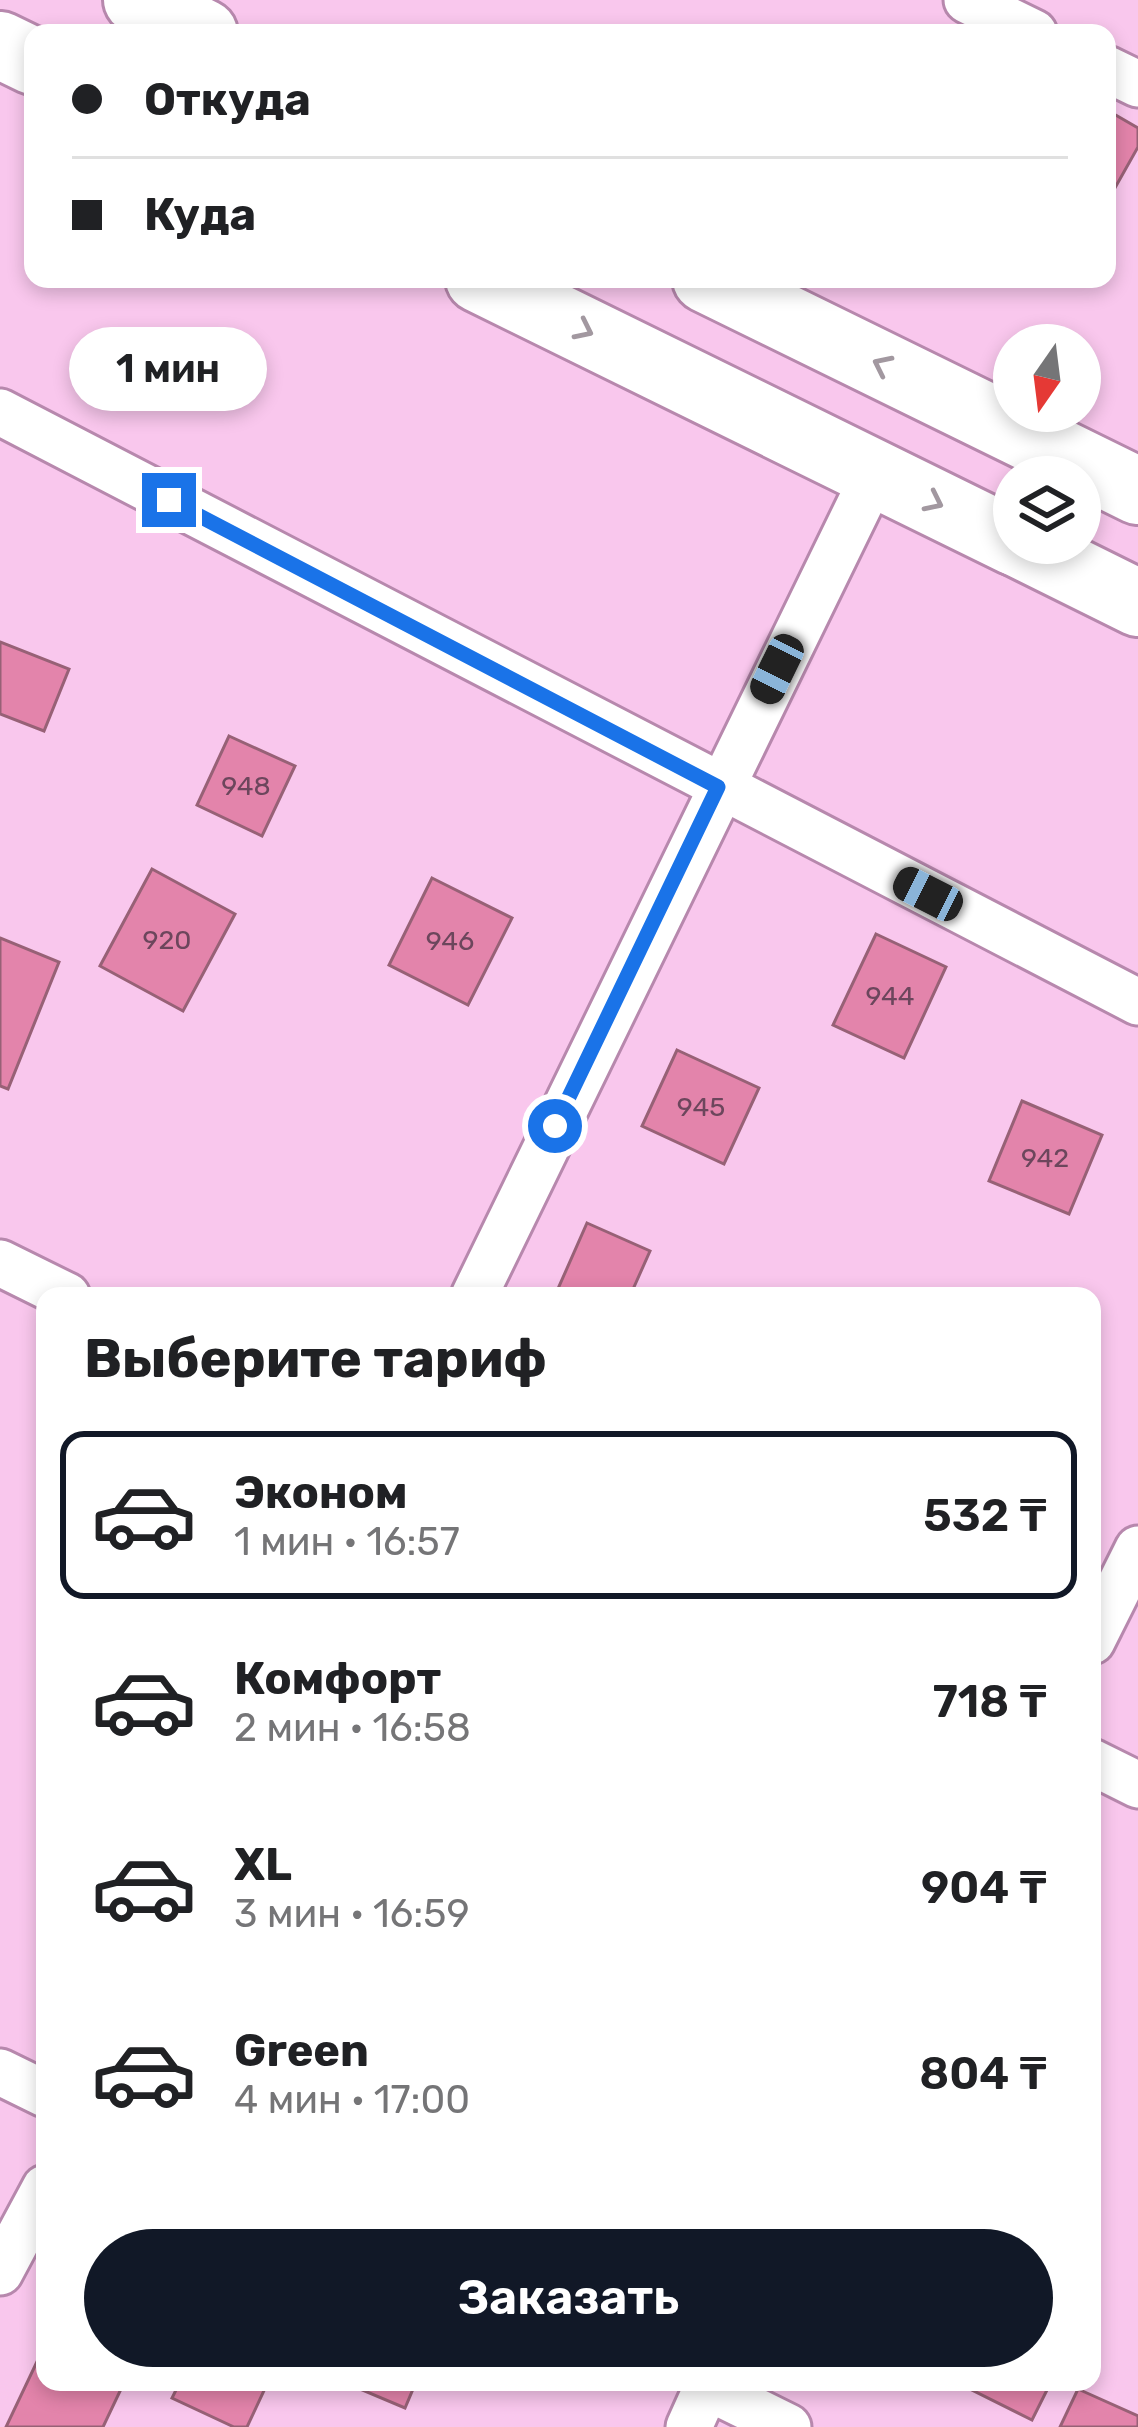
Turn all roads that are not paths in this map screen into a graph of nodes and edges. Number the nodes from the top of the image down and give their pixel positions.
1 (136, 0) edge
2 (968, 0) edge
3 (185, 24) edge
4 (1016, 24) edge
5 (497, 288) edge
6 (724, 288) edge
7 (0, 412) edge
8 (875, 473) junction
9 (1138, 491) edge
10 (993, 531) edge
11 (1059, 564) edge
12 (1138, 603) edge
13 (718, 787) junction
14 (1138, 1002) edge
15 (0, 1263) edge
16 (49, 1287) edge
17 (478, 1287) edge
18 (1138, 1549) edge
19 (1101, 1623) edge
20 (1101, 1766) edge
21 (1138, 1785) edge
22 (0, 2072) edge
23 (36, 2090) edge
24 (36, 2205) edge
25 (0, 2272) edge
26 (700, 2395) edge
27 (788, 2427) edge

1 - 3 main road
2 - 4 street
5 -> 8 main road
9 -> 6 main road
7 - 13 street
8 -> 10 main road
8 - 13 street
11 - 12 main road
13 - 14 street
13 - 17 street
15 - 16 street
18 - 19 street
20 - 21 street
22 - 23 street
24 - 25 street
26 - 27 street

